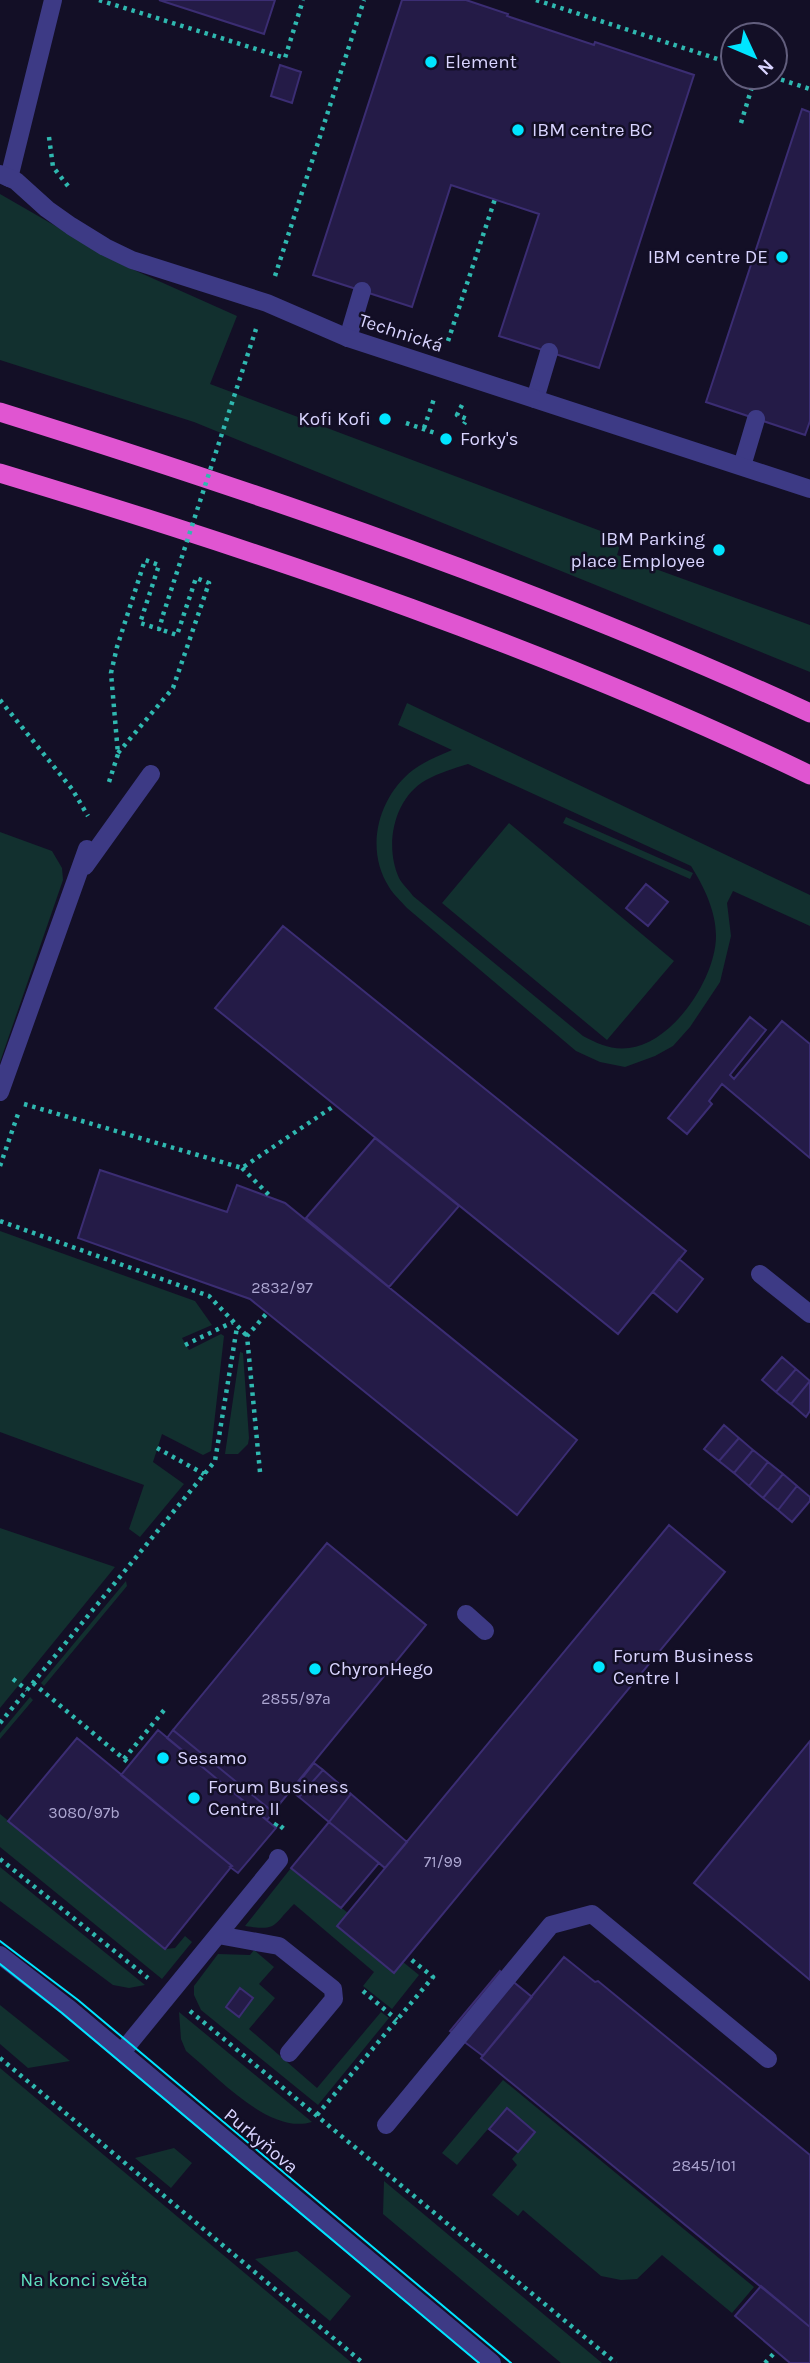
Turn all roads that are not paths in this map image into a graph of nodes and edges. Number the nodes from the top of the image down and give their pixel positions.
1 (53, 0) edge
2 (5, 176) edge
3 (362, 291) dead end
4 (348, 338) junction
5 (549, 352) dead end
6 (535, 400) junction
7 (0, 412) edge
8 (756, 419) dead end
9 (742, 466) junction
10 (0, 473) edge
11 (810, 489) edge
12 (810, 713) edge
13 (150, 774) dead end
14 (810, 775) edge
15 (87, 849) dead end
16 (77, 878) junction
17 (0, 1092) edge
18 (760, 1274) dead end
19 (810, 1314) edge
20 (466, 1614) dead end
21 (485, 1631) dead end
22 (278, 1858) dead end
23 (218, 1935) junction
24 (0, 1955) edge
25 (122, 2052) junction
26 (289, 2053) dead end
27 (768, 2059) dead end
28 (386, 2125) dead end
29 (492, 2363) edge

1 - 2 street
2 - 4 street, Technická
3 - 4 street
4 - 6 street, Technická
5 - 6 street
6 - 9 street, Technická
7 - 12 highway
8 - 9 street
9 - 11 street, Technická
10 - 14 highway
13 - 16 street
15 - 16 street
16 - 17 street
18 - 19 street
20 - 21 street
22 - 23 street
23 - 25 street
23 - 26 street
24 - 25 street, Purkyňova
25 - 29 street, Purkyňova
27 - 28 street

